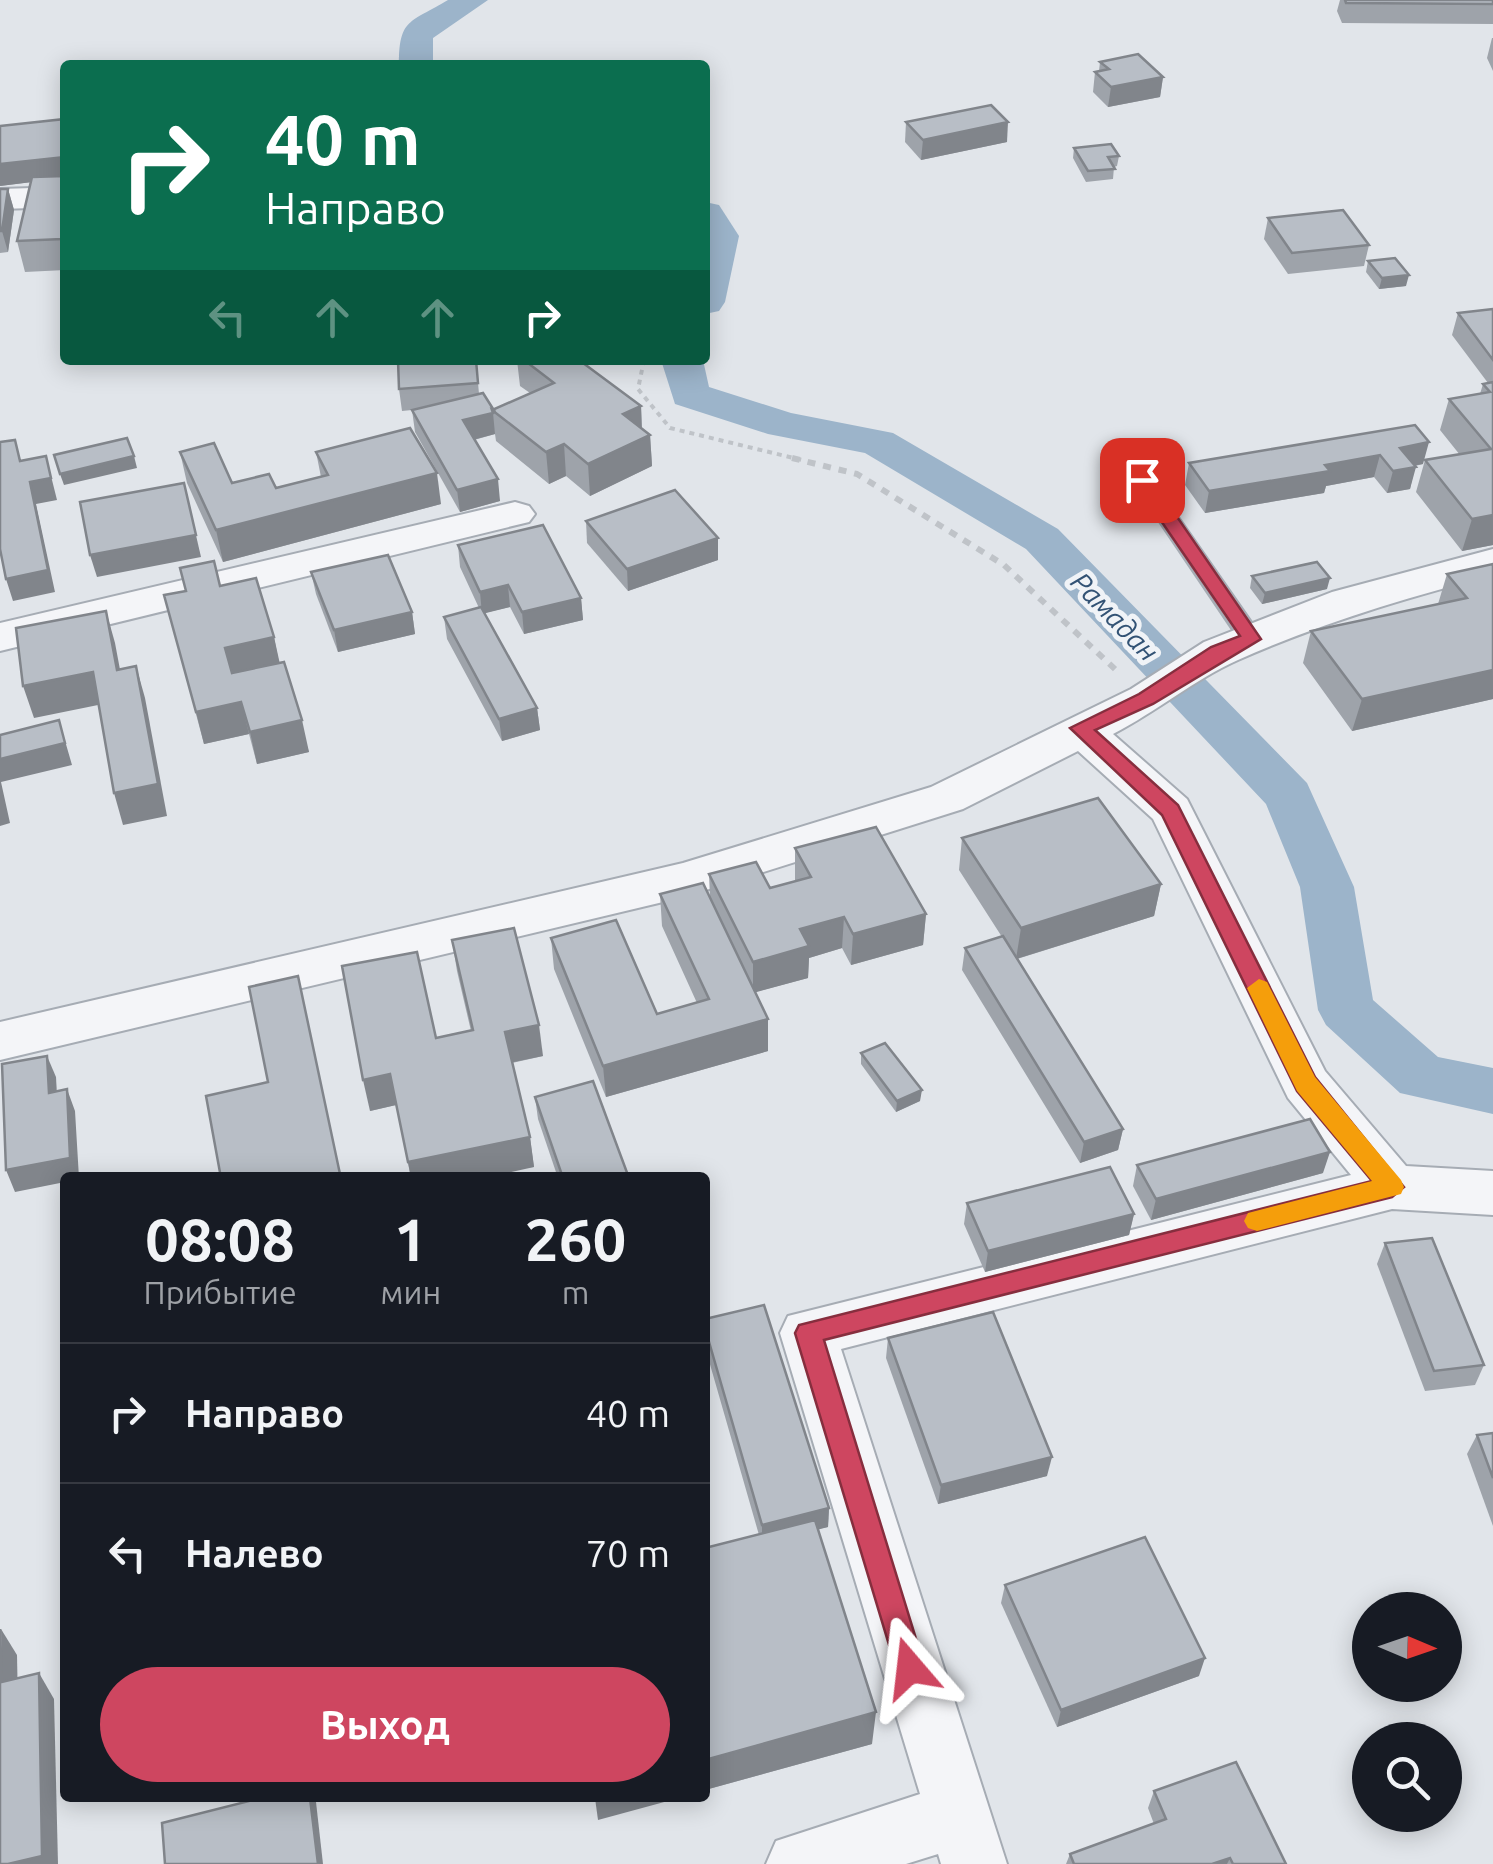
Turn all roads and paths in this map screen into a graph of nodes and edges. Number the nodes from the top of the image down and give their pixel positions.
1 (60, 197) edge
2 (0, 199) edge
3 (643, 365) edge
4 (1142, 480) dead end
5 (515, 514) dead end
6 (1493, 562) edge
7 (0, 637) edge
8 (1235, 645) junction
9 (1146, 699) junction
10 (1080, 728) junction
11 (0, 1041) edge
12 (1392, 1187) junction
13 (1493, 1193) edge
14 (965, 1840) edge
15 (799, 1864) edge

1 - 2 street
3 - 9 path
4 - 8 lane
5 - 7 street
6 - 8 street
8 - 9 street
9 - 10 street
10 - 11 street
10 - 12 street
12 - 13 street
12 - 14 street
14 - 15 street

